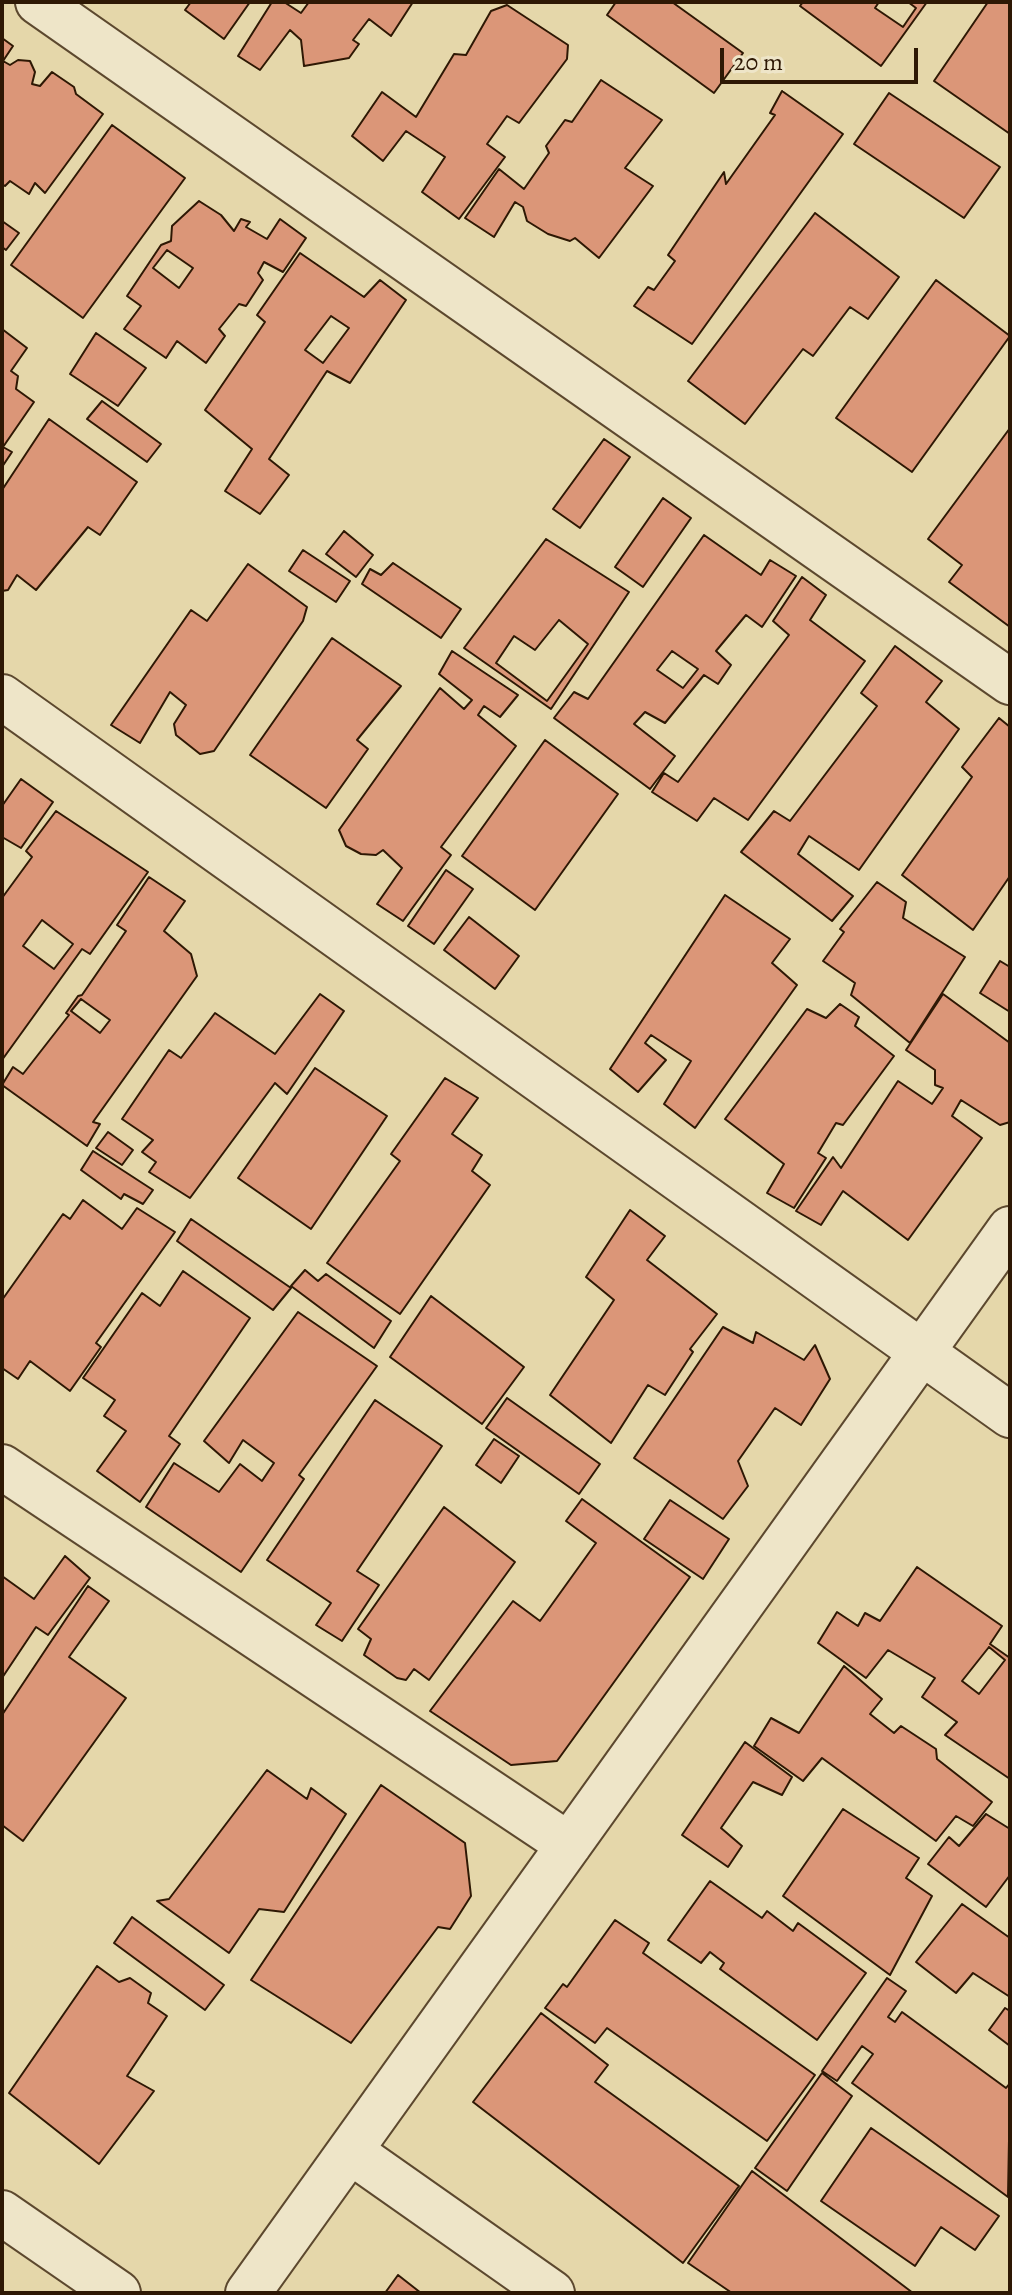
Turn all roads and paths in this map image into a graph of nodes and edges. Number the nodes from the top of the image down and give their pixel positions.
1 (38, 2) edge
2 (1010, 682) edge
3 (2, 697) edge
4 (1010, 1229) edge
5 (922, 1352) junction
6 (1010, 1415) edge
7 (2, 1467) edge
8 (569, 1845) junction
9 (350, 2151) junction
10 (2, 2213) edge
11 (118, 2293) edge
12 (248, 2293) edge
13 (552, 2293) edge

1 - 2 street
3 - 5 street
4 - 5 street
5 - 6 street
5 - 8 street
7 - 8 street
8 - 9 street
9 - 12 street
9 - 13 street
10 - 11 street

